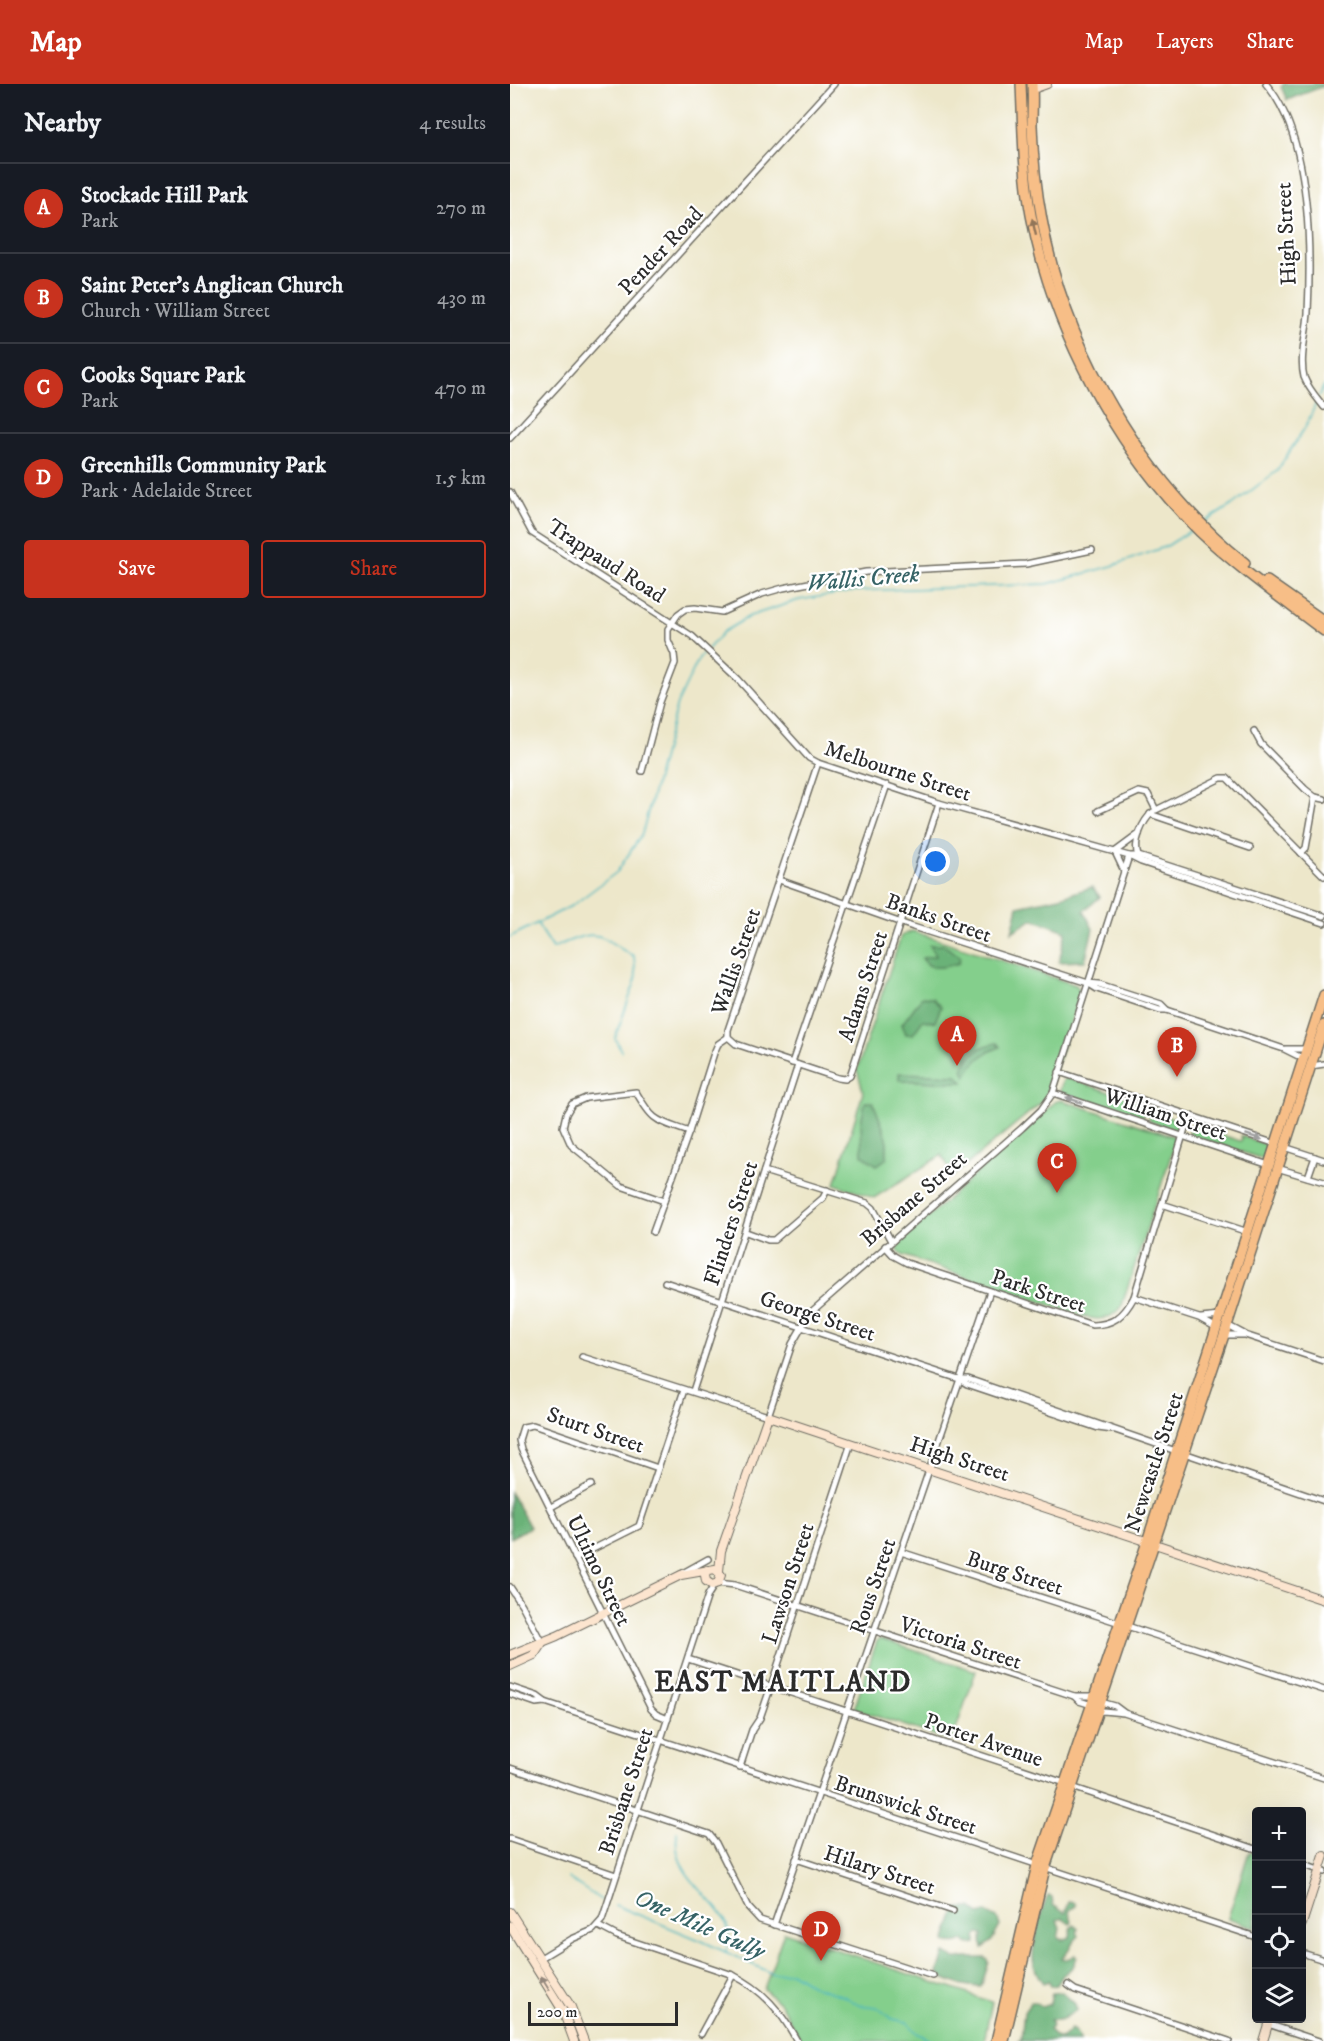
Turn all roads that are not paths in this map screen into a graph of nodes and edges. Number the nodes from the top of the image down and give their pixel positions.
1 (834, 84) edge
2 (1047, 84) edge
3 (1266, 84) edge
4 (1032, 86) edge
5 (1021, 87) edge
6 (1324, 407) edge
7 (510, 438) edge
8 (510, 492) edge
9 (1189, 515) junction
10 (1215, 541) junction
11 (1092, 550) dead end
12 (672, 621) junction
13 (1324, 621) edge
14 (1324, 631) edge
15 (1254, 731) dead end
16 (818, 763) junction
17 (642, 771) dead end
18 (887, 785) junction
19 (1315, 797) junction
20 (1324, 799) edge
21 (939, 803) junction
22 (1098, 811) dead end
23 (1153, 812) junction
24 (1139, 834) junction
25 (1250, 848) dead end
26 (1114, 852) junction
27 (1301, 853) junction
28 (1129, 856) junction
29 (1138, 856) junction
30 (1124, 871) junction
31 (1324, 876) edge
32 (779, 880) junction
33 (847, 903) junction
34 (1324, 916) edge
35 (901, 921) junction
36 (1324, 923) edge
37 (1088, 983) junction
38 (1324, 995) edge
39 (1324, 1025) edge
40 (728, 1037) junction
41 (1284, 1049) junction
42 (1309, 1057) junction
43 (1324, 1062) edge
44 (795, 1064) junction
45 (1059, 1072) junction
46 (1053, 1093) junction
47 (1189, 1115) junction
48 (689, 1132) junction
49 (1183, 1136) junction
50 (1280, 1145) junction
51 (1314, 1157) junction
52 (1324, 1160) edge
53 (1273, 1166) junction
54 (764, 1171) junction
55 (1308, 1177) junction
56 (1324, 1182) edge
57 (827, 1190) junction
58 (664, 1201) junction
59 (1162, 1204) junction
60 (653, 1232) dead end
61 (1248, 1232) junction
62 (746, 1233) junction
63 (891, 1241) junction
64 (885, 1246) junction
65 (665, 1282) dead end
66 (990, 1291) junction
67 (1134, 1298) junction
68 (723, 1301) junction
69 (1221, 1316) junction
70 (1199, 1318) junction
71 (801, 1327) junction
72 (1223, 1329) junction
73 (1245, 1335) junction
74 (582, 1357) dead end
75 (1324, 1361) edge
76 (959, 1379) junction
77 (684, 1390) junction
78 (693, 1391) junction
79 (768, 1416) junction
80 (523, 1427) joint
81 (851, 1443) junction
82 (1180, 1452) junction
83 (658, 1467) junction
84 (929, 1469) junction
85 (591, 1485) dead end
86 (1324, 1501) edge
87 (551, 1507) junction
88 (1151, 1542) junction
89 (722, 1551) junction
90 (901, 1552) junction
91 (575, 1558) junction
92 (708, 1559) dead end
93 (709, 1569) junction
94 (692, 1574) junction
95 (678, 1577) junction
96 (714, 1579) junction
97 (510, 1587) edge
98 (1324, 1600) edge
99 (797, 1605) junction
100 (603, 1614) junction
101 (1123, 1625) junction
102 (874, 1631) junction
103 (542, 1643) junction
104 (510, 1655) edge
105 (688, 1659) junction
106 (510, 1666) edge
107 (771, 1686) junction
108 (510, 1687) edge
109 (1324, 1690) edge
110 (510, 1694) edge
111 (1074, 1696) junction
112 (545, 1702) junction
113 (1095, 1706) junction
114 (847, 1712) junction
115 (1124, 1713) junction
116 (668, 1719) junction
117 (660, 1741) junction
118 (740, 1767) junction
119 (510, 1768) edge
120 (1324, 1778) edge
121 (1069, 1785) junction
122 (818, 1792) junction
123 (637, 1810) junction
124 (510, 1839) edge
125 (1252, 1847) edge
126 (1324, 1856) edge
127 (796, 1859) junction
128 (1306, 1865) edge
129 (1041, 1866) junction
130 (1322, 1871) edge
131 (616, 1875) junction
132 (953, 1911) dead end
133 (510, 1912) edge
134 (1305, 1915) edge
135 (774, 1925) junction
136 (510, 1926) edge
137 (598, 1926) junction
138 (1252, 1935) edge
139 (1022, 1941) junction
140 (1306, 1954) edge
141 (541, 1958) junction
142 (1324, 1960) edge
143 (533, 1963) junction
144 (733, 1974) junction
145 (933, 1976) dead end
146 (1068, 1985) dead end
147 (1268, 2023) edge
148 (1274, 2023) edge
149 (700, 2034) dead end
150 (574, 2041) edge
151 (584, 2041) edge
152 (797, 2041) edge
153 (996, 2041) edge
154 (1004, 2041) edge
155 (1229, 2041) edge
156 (1263, 2041) edge
157 (1319, 2041) edge

1 - 7 street, Pender Road
2 - 4 main road
3 - 6 street, High Street
4 - 5 highway
4 - 9 highway
9 -> 5 highway
8 - 12 street, Trappaud Road
9 - 10 highway
10 - 13 highway
10 - 14 highway
11 - 12 street
12 - 16 street, Melbourne Street
12 - 17 street
15 - 19 street
16 - 18 street, Melbourne Street
16 - 32 street, Wallis Street
18 - 21 street, Melbourne Street
18 - 33 street, Flinders Street
19 - 20 street
19 - 27 street
21 - 26 street, Melbourne Street
21 - 35 street, Adams Street
22 - 23 street
23 - 24 street
23 - 25 street
23 - 27 street
24 - 26 street
24 - 29 street
26 - 28 street, Melbourne Street
26 - 30 street
27 - 31 street
28 - 29 street, Melbourne Street
28 - 30 street, Brisbane Street
28 - 36 street, Melbourne Street
29 - 34 street, Melbourne Street
30 - 37 street, Brisbane Street
32 - 33 street, Banks Street
32 - 40 street, Wallis Street
33 - 35 street, Banks Street
33 - 44 street, Flinders Street
35 - 37 street, Banks Street
35 - 44 street, Adams Street
37 - 41 street, Banks Street
37 - 45 street, Brisbane Street
38 - 42 highway, Newcastle Street
39 - 42 highway, Newcastle Street
40 - 44 street
40 - 48 street, Wallis Street
41 - 42 street, Banks Street
41 - 42 street, Banks Street
42 - 43 street, Banks Street
42 - 43 street, Banks Street
42 - 50 highway, Newcastle Street
44 - 54 street, Flinders Street
45 - 46 street, Brisbane Street
45 - 47 street, William Street
49 -> 46 street, William Street
46 - 63 street, Brisbane Street
47 - 49 street, Park Street
47 -> 50 street, William Street
48 - 58 street, Wallis Street
48 - 58 street
49 - 53 street, William Street
49 - 59 street, Park Street
50 - 51 street, William Street
50 - 53 highway, Newcastle Street
51 - 52 street, William Street
51 - 55 street
53 - 55 street, William Street
53 - 61 highway, Newcastle Street
53 - 72 highway, Newcastle Street
54 - 57 street
54 - 62 street, Flinders Street
55 - 56 street, William Street
57 - 62 street
57 - 63 street
58 - 60 street, Wallis Street
59 - 61 street
59 - 67 street, Park Street
61 - 69 highway, Newcastle Street
62 - 68 street, Flinders Street
63 - 64 street, Brisbane Street
64 - 66 street, Park Street
64 - 71 street, Brisbane Street
65 - 68 street, George Street
66 - 67 street, Park Street
66 - 76 street, Rous Street
67 - 70 street
68 - 71 street, George Street
68 - 78 street, Flinders Street
69 - 70 street
69 - 72 highway, Newcastle Street
70 - 72 street
71 - 76 street, George Street
71 - 79 street, Brisbane Street
72 - 73 street
72 - 73 street
72 - 82 highway, Newcastle Street
72 - 82 highway, Newcastle Street
73 - 75 street
74 - 77 street, High Street
76 - 82 street, George Street
76 - 84 street, Rous Street
77 - 78 street, High Street
77 - 83 street
78 - 79 street, High Street
79 - 81 main road, High Street
79 - 89 main road, Brisbane Street
80 - 83 street, Sturt Street
80 - 87 street, Ultimo Street
81 - 84 main road, High Street
81 - 99 street, Lawson Street
82 - 86 street, George Street
82 - 88 highway, Newcastle Street
83 - 91 street
84 - 88 main road, High Street
84 - 90 street, Rous Street
85 - 87 street
87 - 91 street, Ultimo Street
88 - 98 main road, High Street
88 - 101 highway, Newcastle Street
89 - 93 main road, Brisbane Street
89 - 96 main road, Brisbane Street
90 - 101 street, Burg Street
90 - 102 street, Rous Street
91 - 100 street, Ultimo Street
92 - 95 street
93 - 94 main road
93 - 96 main road
94 - 95 main road
94 - 96 main road
95 - 100 main road
96 - 99 street, Victoria Street
96 - 105 street, Brisbane Street
97 - 103 street
99 - 102 street, Victoria Street
99 - 107 street, Lawson Street
100 - 103 main road
100 - 116 street, Ultimo Street
101 - 109 street, Burg Street
101 - 113 highway, Newcastle Street
101 - 113 highway, Newcastle Street
102 - 111 street, Victoria Street
102 - 114 street, Rous Street
103 - 104 main road
103 - 106 main road
105 - 107 street, Porter Avenue
105 - 116 street, Brisbane Street
107 - 114 street, Porter Avenue
107 - 118 street, Lawson Street
108 - 112 street, Brunswick Street
110 - 112 street, Brunswick Street
111 - 113 street, Victoria Street
111 - 113 street, Victoria Street
112 - 117 street, Brunswick Street
113 - 115 street, Victoria Street
113 - 115 street, Victoria Street
113 - 121 highway, Newcastle Street
114 - 121 street, Porter Avenue
114 - 122 street, Rous Street
115 - 120 street, Victoria Street
116 - 117 street, Brisbane Street
117 - 118 street, Brunswick Street
117 - 123 street, Brisbane Street
118 - 122 street, Brunswick Street
119 - 123 street
121 - 125 street, Porter Avenue
121 - 129 highway, Newcastle Street
122 - 127 street, Rous Street
122 - 129 street, Brunswick Street
123 - 131 street, Brisbane Street
123 - 135 street
124 - 131 street
126 - 130 main road
127 - 132 street, Hilary Street
127 - 135 street, Rous Street
128 - 130 street
129 - 138 street, Brunswick Street
129 - 139 highway, Newcastle Street
130 - 134 main road
131 - 137 street, Brisbane Street
133 - 141 main road
135 - 145 street
136 - 143 main road
137 - 141 street
137 - 144 street
139 - 153 highway
139 - 154 highway
140 - 142 street
141 - 143 street
141 - 151 main road
150 -> 143 main road
144 - 149 street
144 - 152 street
146 - 155 street
147 - 156 main road
148 - 157 street

